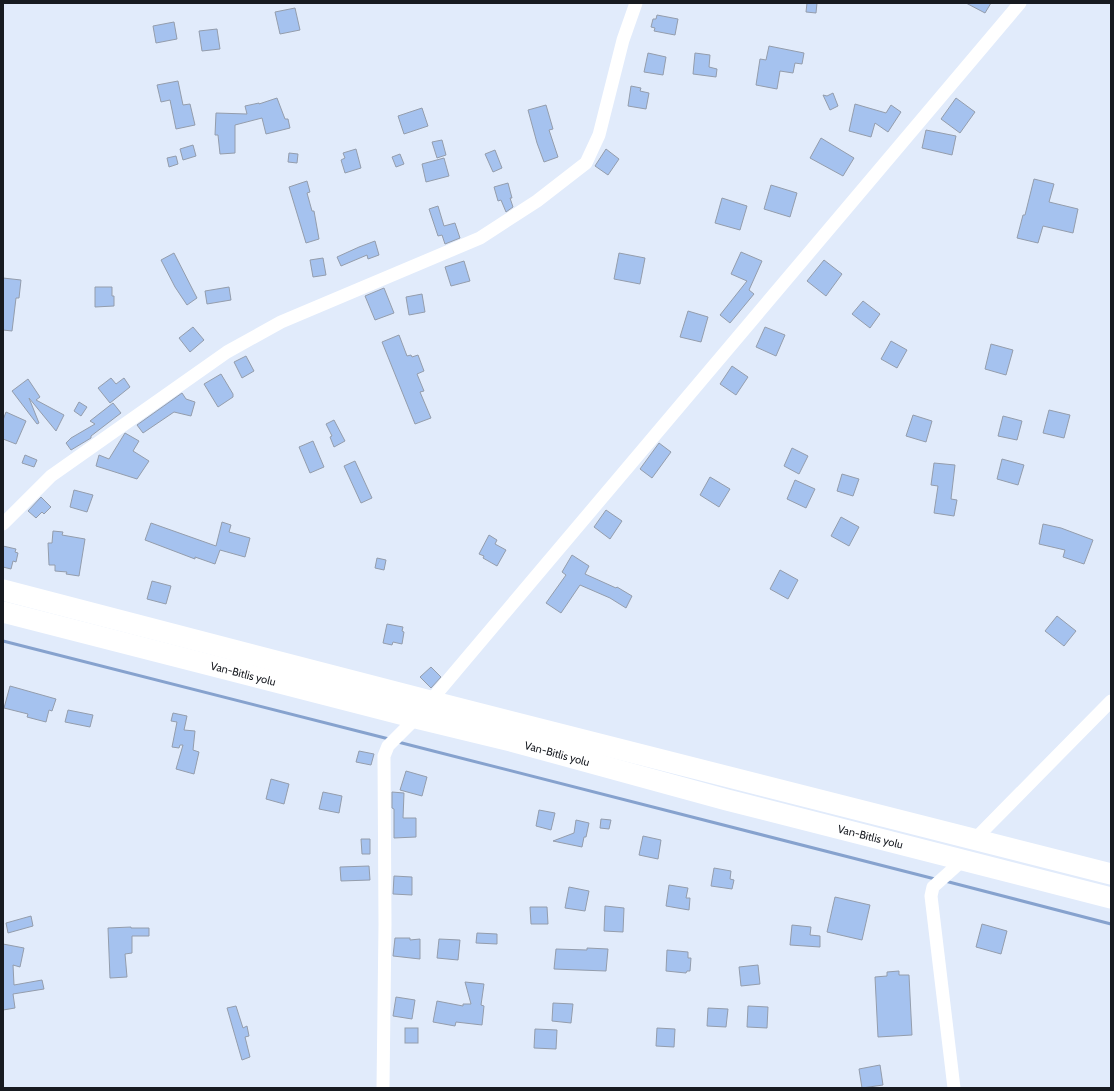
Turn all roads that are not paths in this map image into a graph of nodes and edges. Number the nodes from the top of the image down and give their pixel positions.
1 (636, 3) edge
2 (1020, 3) edge
3 (3, 524) edge
4 (3, 590) edge
5 (3, 612) edge
6 (430, 701) junction
7 (1111, 701) edge
8 (416, 718) junction
9 (975, 839) junction
10 (963, 860) junction
11 (1111, 874) edge
12 (1111, 898) edge
13 (383, 1088) edge
14 (954, 1088) edge

1 - 3 street
2 - 6 street
4 - 6 highway, Van-Bitlis yolu
5 - 8 highway, Van-Bitlis yolu
6 - 8 street
6 - 9 highway, Van-Bitlis yolu
7 - 9 street
8 - 10 highway, Van-Bitlis yolu
8 - 13 street
9 - 11 highway, Van-Bitlis yolu
10 - 12 highway, Van-Bitlis yolu
10 - 14 street

